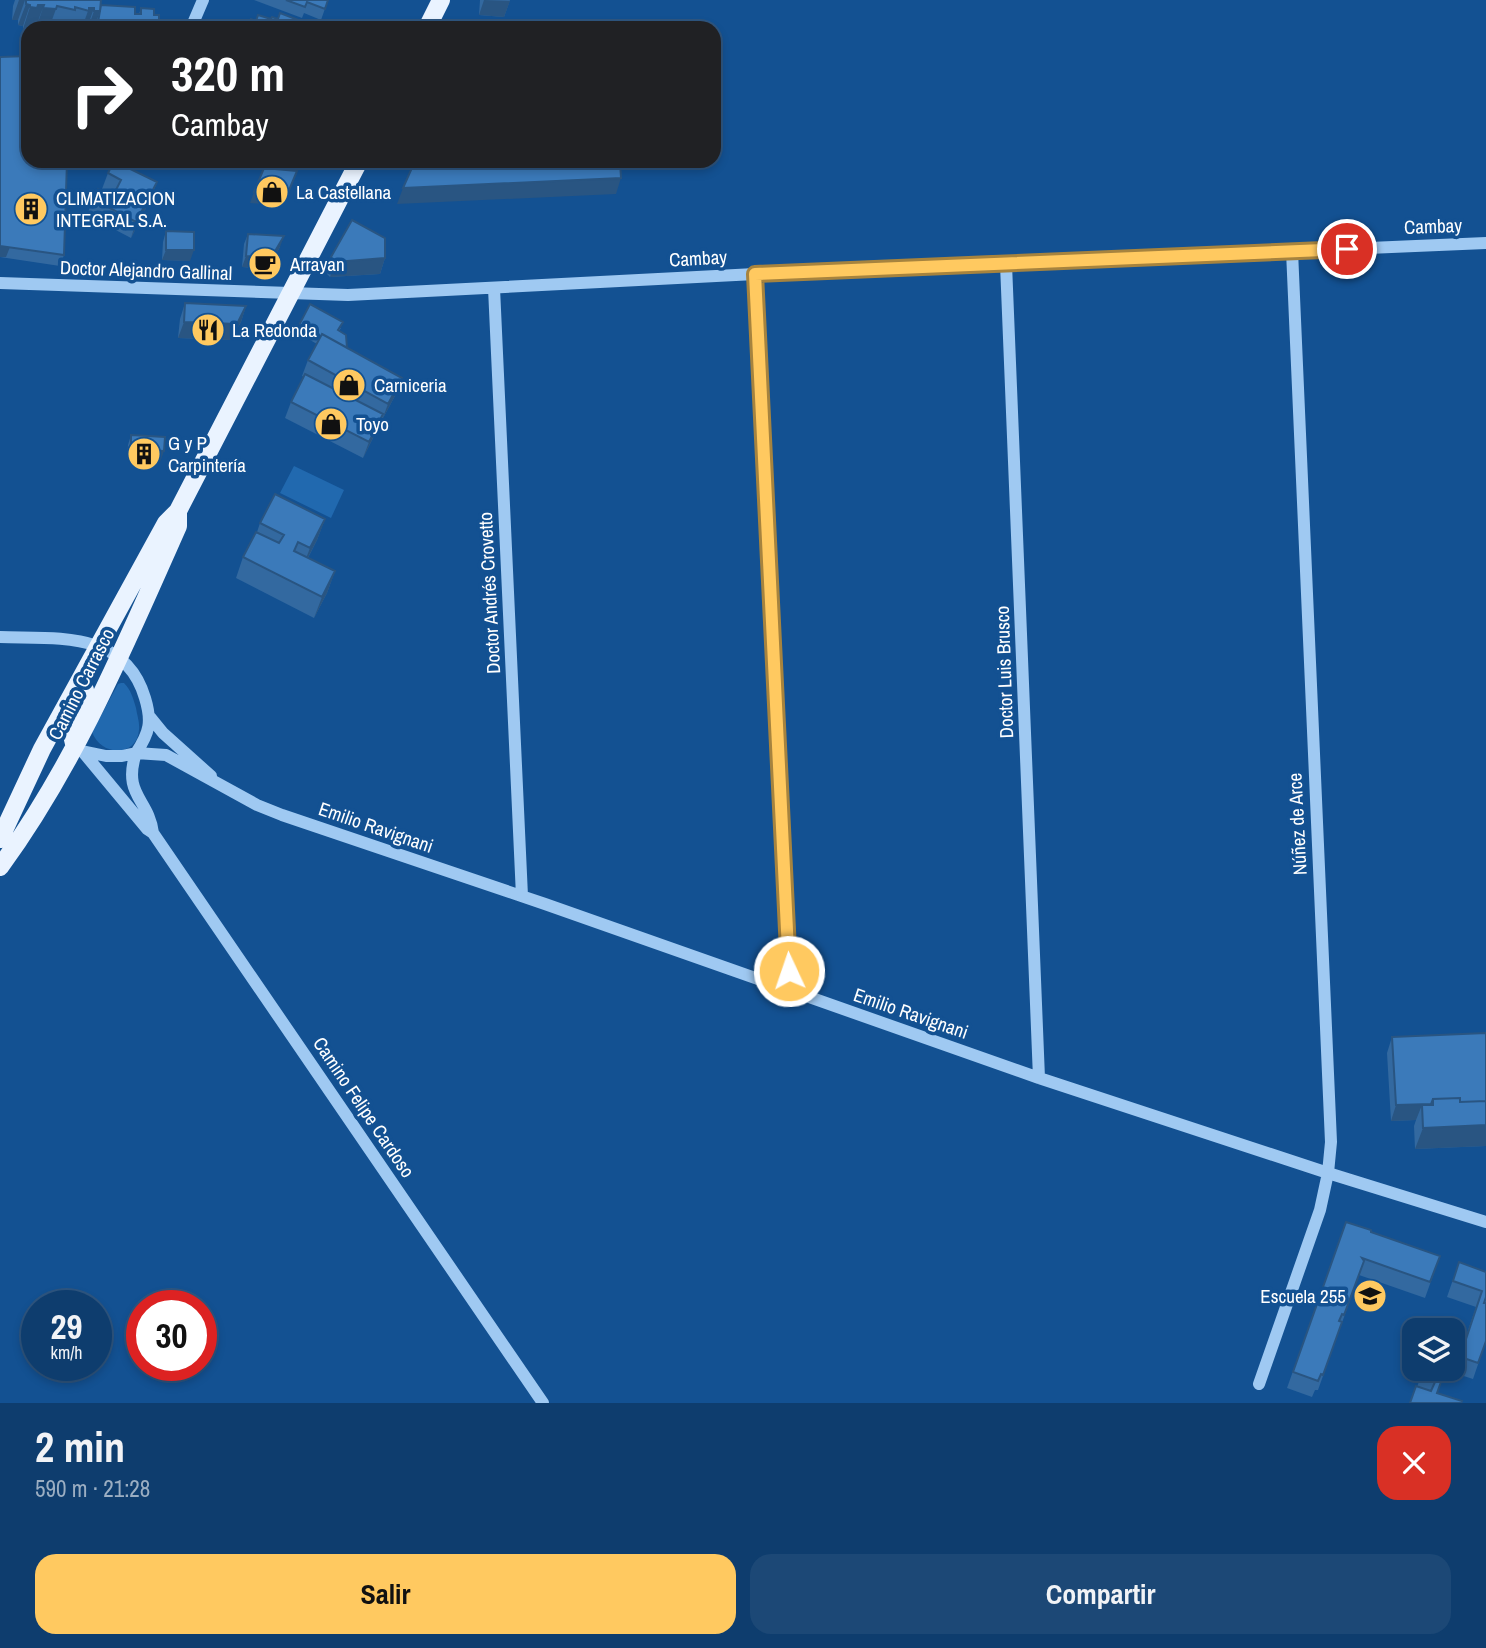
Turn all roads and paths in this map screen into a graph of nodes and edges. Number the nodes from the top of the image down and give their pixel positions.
1 (203, 0) edge
2 (441, 0) edge
3 (194, 21) edge
4 (430, 21) edge
5 (355, 168) edge
6 (1486, 243) edge
7 (1292, 251) junction
8 (1006, 264) junction
9 (755, 274) junction
10 (0, 283) edge
11 (494, 288) junction
12 (290, 294) junction
13 (178, 511) junction
14 (0, 637) edge
15 (99, 647) junction
16 (120, 657) junction
17 (150, 717) junction
18 (79, 749) junction
19 (136, 753) junction
20 (213, 779) junction
21 (153, 833) junction
22 (0, 839) edge
23 (0, 867) edge
24 (522, 896) junction
25 (785, 990) junction
26 (1039, 1078) junction
27 (1328, 1173) junction
28 (1486, 1222) edge
29 (1259, 1384) dead end
30 (543, 1403) edge

1 - 3 street
2 - 4 main road
5 - 12 main road, Camino Carrasco
6 - 7 street, Cambay
7 - 8 street, Cambay
7 - 27 street, Núñez de Arce
8 - 9 street, Cambay
8 - 26 street, Doctor Luis Brusco
9 - 11 street, Cambay
9 - 25 street
10 - 12 street, Doctor Alejandro Gallinal
11 - 12 street, Cambay
11 - 24 street, Doctor Andrés Crovetto
12 - 13 main road, Camino Carrasco
13 - 15 main road, Camino Carrasco
13 - 16 main road, Camino Carrasco
14 - 15 street, Emilio Ravignani
15 - 16 street, Emilio Ravignani
15 - 18 main road
15 - 22 main road, Camino Carrasco
16 - 17 street, Emilio Ravignani
16 - 18 main road, Camino Carrasco
17 - 19 street
17 - 20 street, Emilio Ravignani
18 - 19 street, Emilio Ravignani
18 - 21 street, Camino Felipe Cardoso
18 - 23 main road, Camino Carrasco
19 - 20 street, Emilio Ravignani
19 - 21 street, Camino Felipe Cardoso
20 - 24 street, Emilio Ravignani
21 - 30 street, Camino Felipe Cardoso
24 - 25 street, Emilio Ravignani
25 - 26 street, Emilio Ravignani
26 - 27 street, Emilio Ravignani
27 - 28 street, Emilio Ravignani
27 - 29 street, Núñez de Arce

